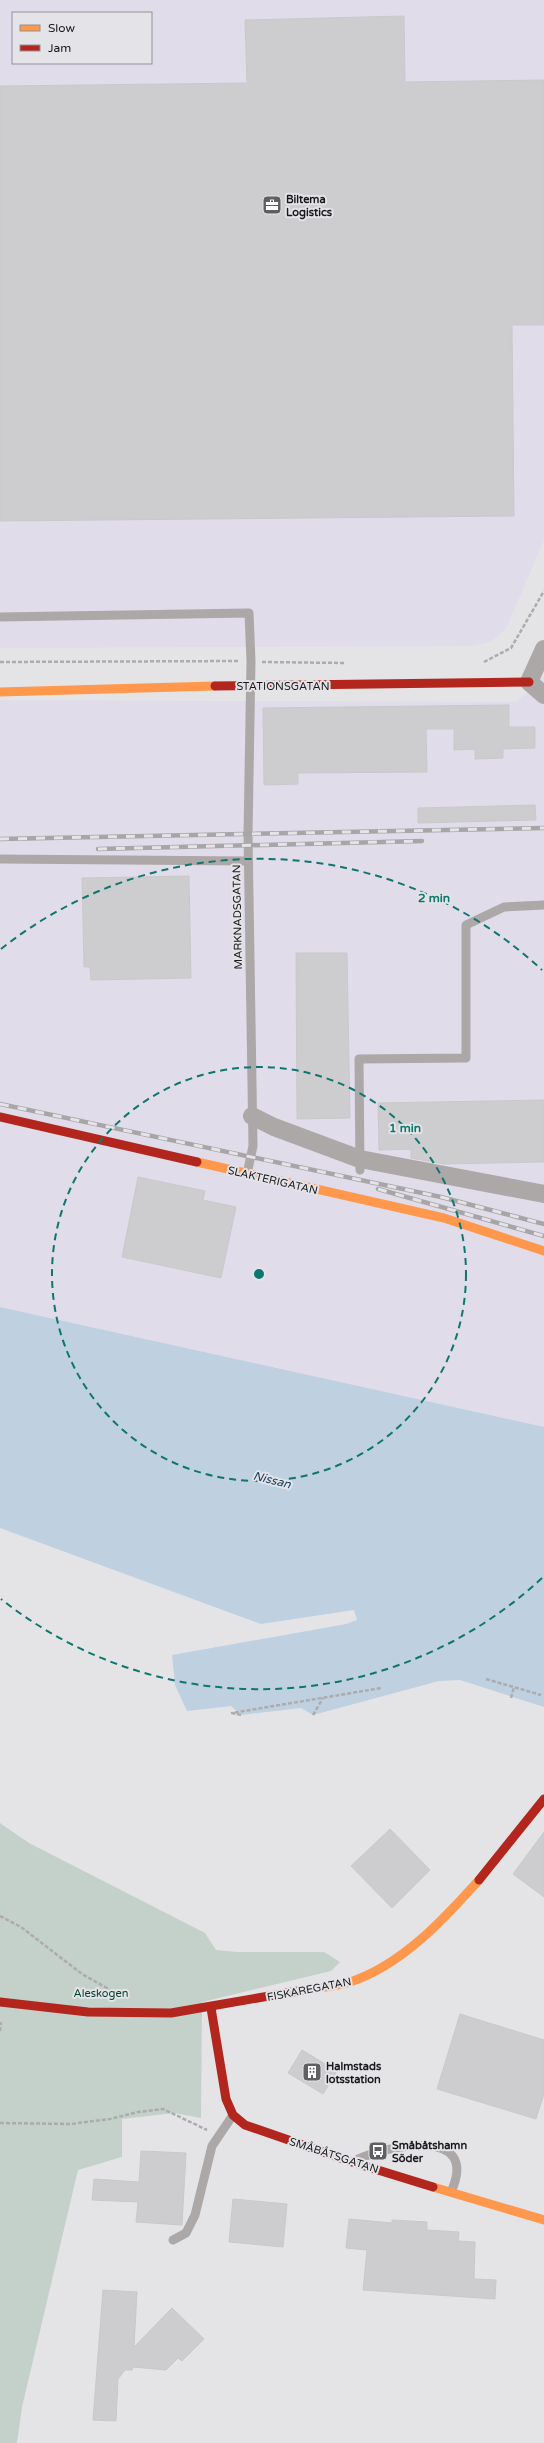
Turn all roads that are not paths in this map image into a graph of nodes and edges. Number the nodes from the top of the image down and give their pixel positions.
1 (0, 617) edge
2 (544, 649) edge
3 (529, 682) junction
4 (249, 687) junction
5 (0, 692) edge
6 (544, 695) edge
7 (0, 859) edge
8 (248, 861) junction
9 (544, 905) edge
10 (252, 1116) junction
11 (0, 1117) edge
12 (360, 1165) junction
13 (247, 1174) junction
14 (544, 1194) edge
15 (544, 1251) edge
16 (544, 1799) edge
17 (0, 2002) edge
18 (211, 2008) junction
19 (233, 2115) junction
20 (352, 2162) junction
21 (451, 2192) junction
22 (544, 2220) edge
23 (173, 2240) dead end

1 - 4 lane, MARKNADSGATAN
2 - 3 street
3 - 4 street, STATIONSGATAN
3 - 6 street
4 - 5 street, STATIONSGATAN
4 - 8 lane, MARKNADSGATAN
7 - 8 lane
8 - 10 lane, MARKNADSGATAN
9 - 12 lane
10 - 12 street
10 - 13 lane, MARKNADSGATAN
11 - 13 street, SLAKTERIGATAN
12 - 14 street
13 - 15 street, SLAKTERIGATAN
16 - 18 street, FISKAREGATAN
17 - 18 street, FISKAREGATAN
18 - 19 street
19 - 20 street, SMÅBÅTSGATAN
19 - 23 lane
20 - 21 street, SMÅBÅTSGATAN
20 - 21 lane
21 - 22 street, SMÅBÅTSGATAN

